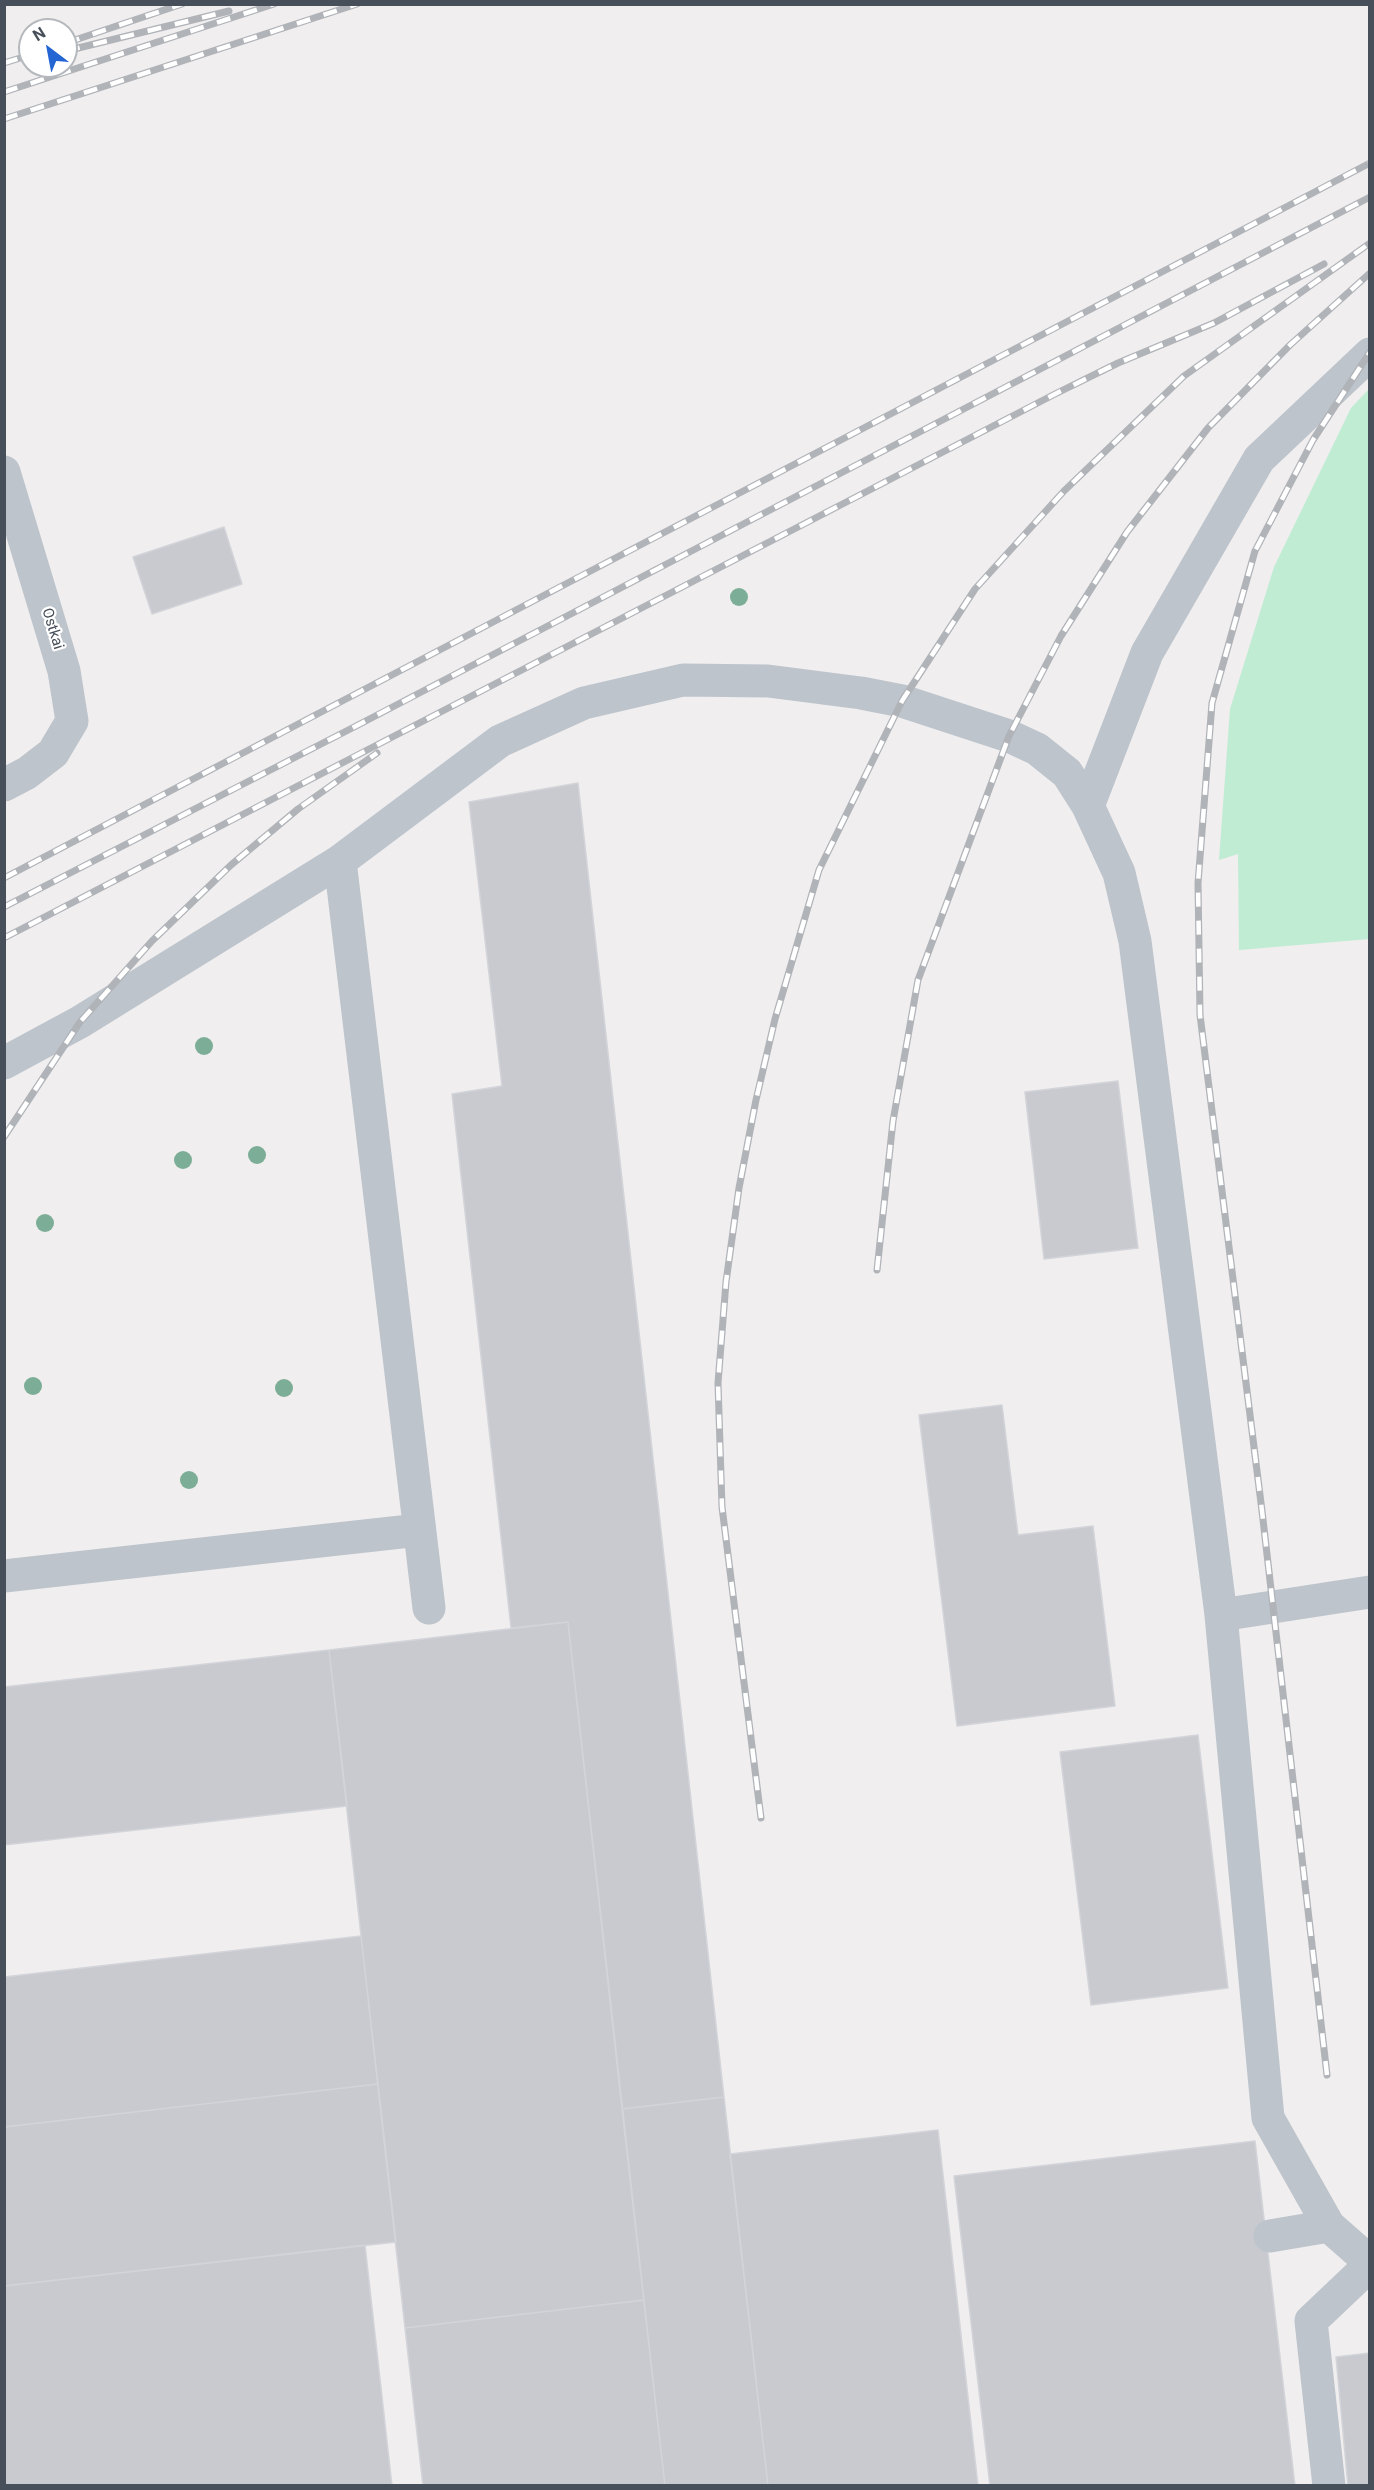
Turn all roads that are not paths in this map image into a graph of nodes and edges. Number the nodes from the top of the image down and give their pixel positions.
1 (1370, 354) edge
2 (4, 472) edge
3 (16, 779) edge
4 (1088, 806) junction
5 (339, 861) junction
6 (4, 1063) edge
7 (419, 1530) junction
8 (4, 1576) edge
9 (1370, 1592) edge
10 (429, 1608) dead end
11 (1221, 1615) junction
12 (1329, 2226) junction
13 (1270, 2236) dead end
14 (1370, 2264) edge
15 (1329, 2486) edge

1 - 4 street
2 - 3 street, Ostkai
4 - 5 street
4 - 11 street
5 - 6 street
5 - 7 street
7 - 8 street
7 - 10 street
9 - 11 street
11 - 12 street
12 - 13 street
12 - 14 street
14 - 15 street

